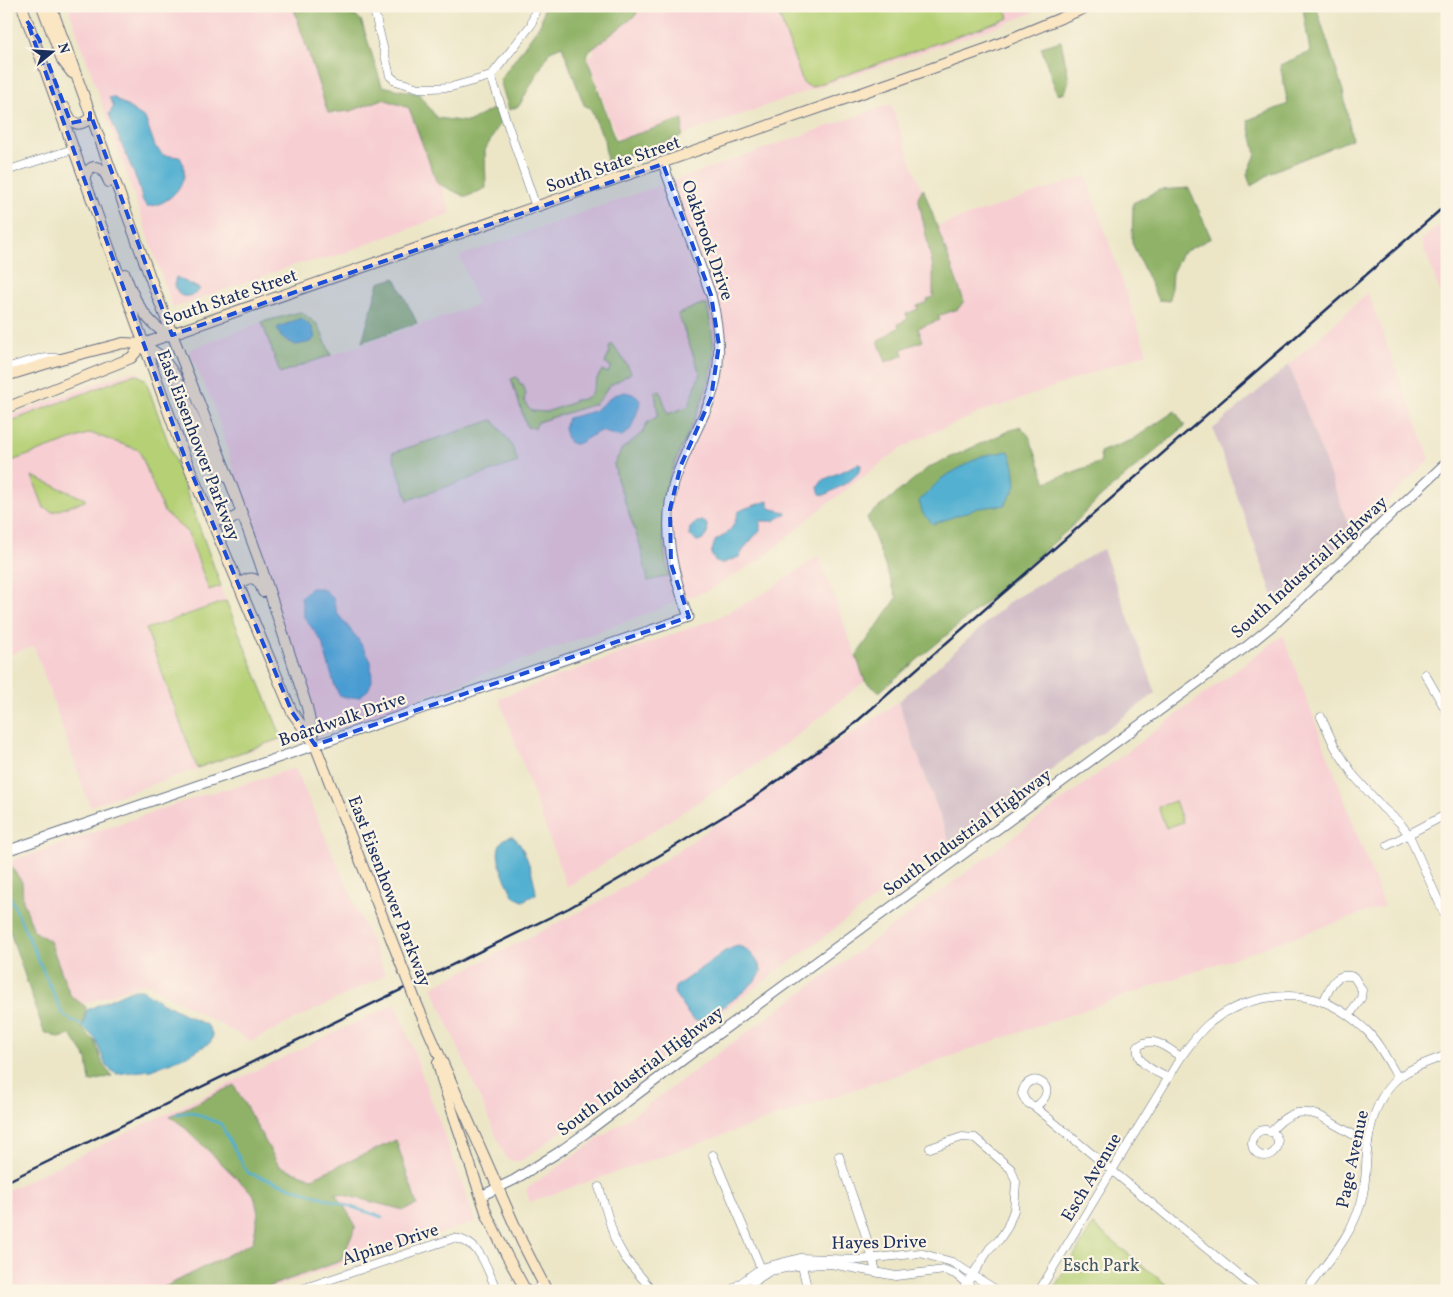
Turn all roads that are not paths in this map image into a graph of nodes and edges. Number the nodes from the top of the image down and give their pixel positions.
1 (22, 6) edge
2 (42, 6) edge
3 (51, 6) edge
4 (373, 6) edge
5 (537, 6) edge
6 (1090, 6) edge
7 (27, 21) junction
8 (491, 76) junction
9 (80, 84) junction
10 (90, 113) junction
11 (73, 149) junction
12 (663, 164) junction
13 (6, 171) edge
14 (84, 180) junction
15 (91, 198) junction
16 (536, 207) junction
17 (154, 288) junction
18 (172, 334) junction
19 (143, 344) junction
20 (61, 358) junction
21 (6, 368) edge
22 (6, 376) edge
23 (155, 380) junction
24 (8, 407) edge
25 (1447, 462) edge
26 (232, 488) junction
27 (241, 513) junction
28 (238, 585) junction
29 (689, 617) joint
30 (284, 635) junction
31 (1425, 674) dead end
32 (1447, 712) edge
33 (1321, 717) dead end
34 (315, 745) junction
35 (1447, 814) edge
36 (1409, 835) junction
37 (1388, 845) dead end
38 (6, 851) edge
39 (1447, 920) edge
40 (1323, 1002) junction
41 (1348, 1016) junction
42 (435, 1050) junction
43 (1447, 1055) edge
44 (1181, 1057) junction
45 (1168, 1078) junction
46 (1398, 1078) junction
47 (1035, 1107) dead end
48 (1270, 1132) dead end
49 (1368, 1143) junction
50 (930, 1148) dead end
51 (713, 1155) dead end
52 (839, 1156) dead end
53 (1112, 1171) junction
54 (598, 1187) dead end
55 (497, 1188) junction
56 (481, 1196) junction
57 (873, 1259) junction
58 (801, 1261) junction
59 (763, 1271) junction
60 (876, 1272) junction
61 (972, 1275) junction
62 (965, 1287) edge
63 (545, 1288) edge
64 (296, 1291) edge
65 (497, 1291) edge
66 (526, 1291) edge
67 (534, 1291) edge
68 (653, 1291) edge
69 (730, 1291) edge
70 (745, 1291) edge
71 (808, 1291) edge
72 (976, 1291) edge
73 (998, 1291) edge
74 (1039, 1291) edge
75 (1258, 1291) edge
76 (1306, 1291) edge

1 - 7 main road, East Eisenhower Parkway
2 - 9 main road
3 - 9 main road, East Eisenhower Parkway
4 - 8 street
5 - 8 street
6 - 12 main road, South State Street
7 - 10 main road
7 - 11 main road, East Eisenhower Parkway
8 - 16 street
9 - 10 main road, East Eisenhower Parkway
10 - 17 main road, East Eisenhower Parkway
11 - 13 street
11 - 14 main road, East Eisenhower Parkway
12 - 16 main road, South State Street
12 - 29 street, Oakbrook Drive
14 - 15 main road, East Eisenhower Parkway
14 - 17 main road
15 - 18 main road
15 - 19 main road, East Eisenhower Parkway
16 - 18 main road, South State Street
17 - 18 main road, East Eisenhower Parkway
18 - 19 main road, South State Street
18 - 26 main road, East Eisenhower Parkway
19 - 20 main road, South State Street
19 - 23 main road, East Eisenhower Parkway
19 - 24 main road, South State Street
19 - 26 main road
20 - 21 street
20 - 22 main road, South State Street
23 - 27 main road
23 - 28 main road, East Eisenhower Parkway
25 - 55 street, South Industrial Highway
26 - 27 main road, East Eisenhower Parkway
27 - 30 main road, East Eisenhower Parkway
28 - 30 main road
28 - 34 main road, East Eisenhower Parkway
29 - 34 street, Boardwalk Drive
30 - 34 main road, East Eisenhower Parkway
31 - 32 street
33 - 36 street
34 - 38 street, Boardwalk Drive
34 - 42 main road, East Eisenhower Parkway, bridge
35 - 36 street
36 - 37 street
36 - 39 street
40 - 41 street, Esch Avenue
40 - 41 street
40 - 44 street, Esch Avenue
41 - 46 street, Esch Avenue
42 - 55 main road, East Eisenhower Parkway
42 - 56 main road, East Eisenhower Parkway
43 - 46 street, Page Avenue
44 - 45 street, Esch Avenue
44 - 45 street
45 - 53 street, Esch Avenue
46 - 49 street, Page Avenue
47 - 53 street
48 - 49 street
49 - 76 street, Page Avenue
50 - 61 street
51 - 59 street
52 - 57 street
53 - 74 street, Esch Avenue
53 - 75 street
54 - 68 street
55 - 56 street, South Industrial Highway
55 - 63 main road, East Eisenhower Parkway
56 - 66 main road, East Eisenhower Parkway
57 - 58 street, Hayes Drive
57 - 60 street
57 - 61 street, Hayes Drive
58 - 59 street, Hayes Drive
58 - 60 street, Hayes Drive
58 - 71 street
59 - 69 street, Hayes Drive
59 - 70 street, Hayes Drive
60 - 62 street, Hayes Drive
61 - 62 street
61 - 73 street, Hayes Drive
62 - 72 street, Hayes Drive
63 - 67 street
64 - 65 street, Alpine Drive

